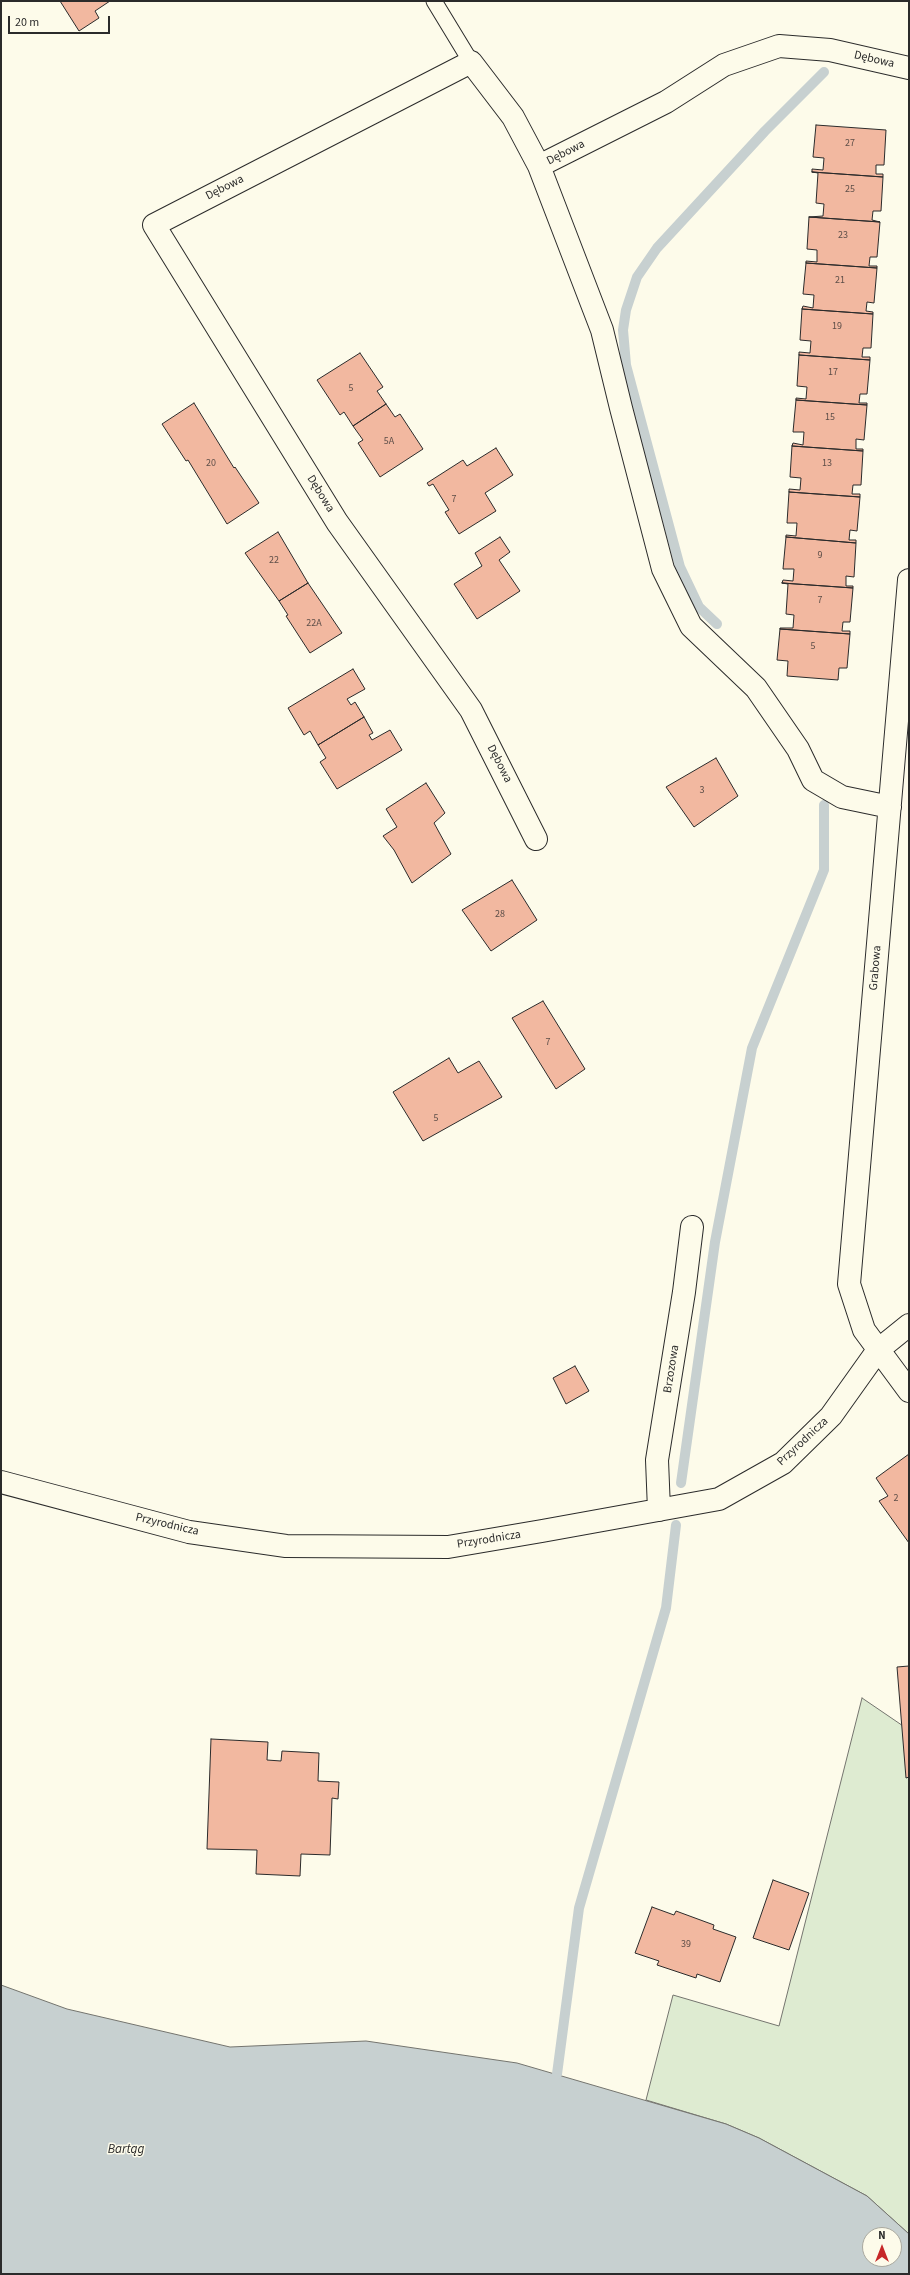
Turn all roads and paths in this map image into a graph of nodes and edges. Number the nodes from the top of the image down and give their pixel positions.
1 (434, 1) edge
2 (471, 62) junction
3 (909, 68) edge
4 (539, 166) junction
5 (909, 580) edge
6 (890, 807) junction
7 (536, 839) dead end
8 (692, 1227) dead end
9 (909, 1325) edge
10 (878, 1350) junction
11 (909, 1391) edge
12 (1, 1482) edge
13 (659, 1510) junction

1 - 2 lane
2 - 4 street, Dębowa
2 - 7 street, Dębowa
3 - 4 street, Dębowa
4 - 6 street
5 - 6 street, Grabowa
6 - 10 street, Grabowa
8 - 13 street, Brzozowa
9 - 10 street, Przyrodnicza
10 - 11 street, Grabowa
10 - 13 street, Przyrodnicza
12 - 13 street, Przyrodnicza

